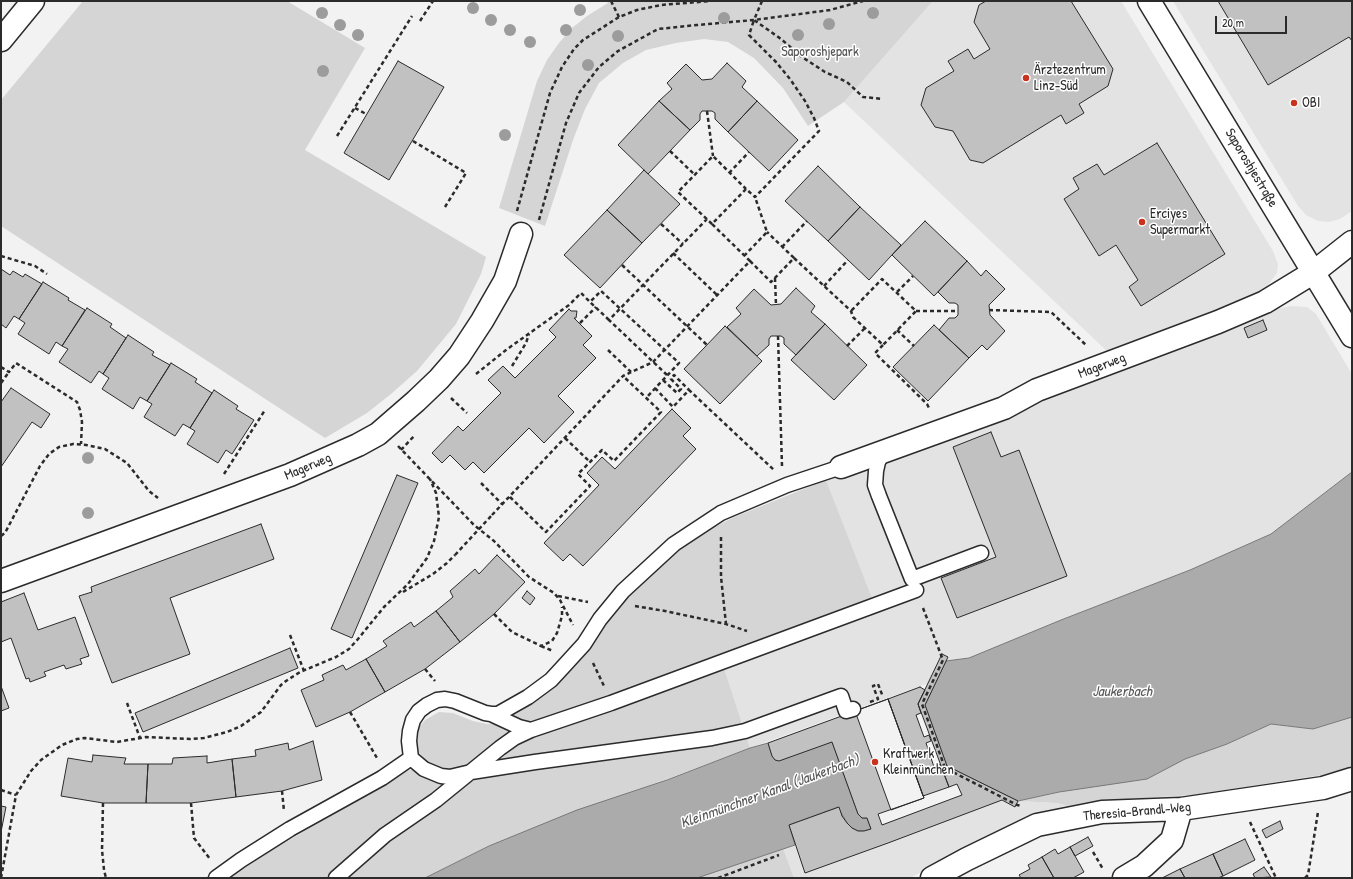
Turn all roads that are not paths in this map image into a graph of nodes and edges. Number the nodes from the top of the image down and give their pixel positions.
1 (33, 1) edge
2 (1149, 1) edge
3 (1, 40) edge
4 (521, 234) road end
5 (1352, 242) edge
6 (1314, 272) junction
7 (1352, 336) edge
8 (883, 452) junction
9 (841, 467) joint
10 (981, 553) dead end
11 (1, 581) edge
12 (916, 590) road end
13 (853, 709) road end
14 (491, 714) junction
15 (531, 730) junction
16 (411, 758) junction
17 (471, 772) junction
18 (1352, 779) edge
19 (1181, 809) junction
20 (219, 876) edge
21 (336, 878) edge
22 (932, 878) edge
23 (1124, 878) edge

1 - 3 street
2 - 6 street, Saporoshjestraße
4 - 11 street, Magerweg
5 - 6 street, Magerweg
6 - 7 street, Saporoshjestraße
6 - 8 street, Magerweg
8 - 9 street, Magerweg
8 - 10 lane
9 - 14 lane
12 - 15 lane
13 - 17 lane
14 - 15 lane
14 - 16 lane
15 - 17 lane
16 - 17 lane
16 - 20 lane
17 - 21 lane
18 - 19 street, Theresia-Brandl-Weg
19 - 22 street, Theresia-Brandl-Weg
19 - 23 street

